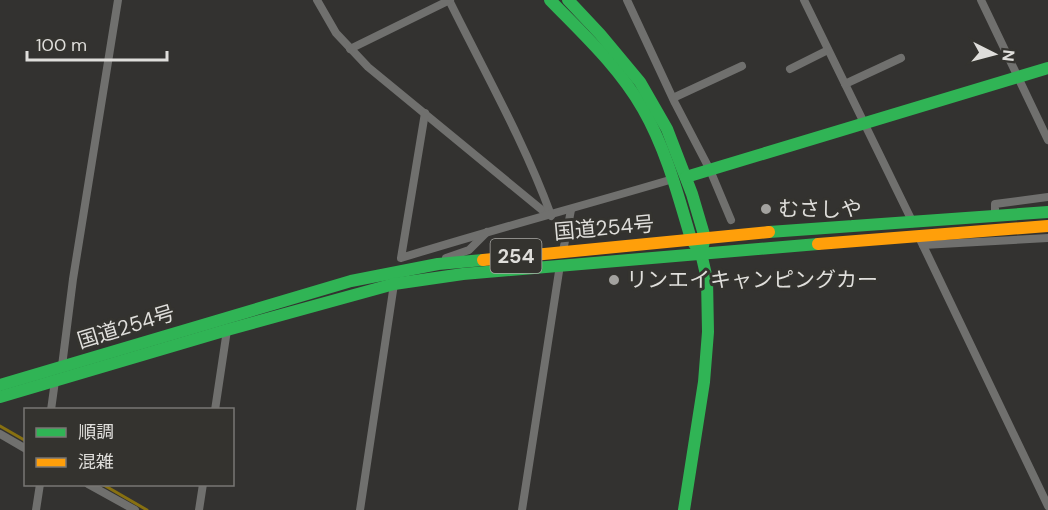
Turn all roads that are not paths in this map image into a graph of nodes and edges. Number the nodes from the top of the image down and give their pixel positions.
1 (118, 0) edge
2 (317, 0) edge
3 (449, 0) edge
4 (550, 0) edge
5 (568, 0) edge
6 (627, 0) edge
7 (804, 0) edge
8 (981, 0) edge
9 (350, 49) junction
10 (828, 50) junction
11 (901, 58) dead end
12 (742, 66) dead end
13 (1048, 68) edge
14 (790, 69) dead end
15 (1018, 77) junction
16 (845, 84) junction
17 (673, 98) junction
18 (425, 113) junction
19 (863, 124) junction
20 (1048, 140) edge
21 (710, 170) junction
22 (679, 178) junction
23 (1048, 197) edge
24 (571, 210) junction
25 (1048, 212) edge
26 (551, 216) junction
27 (995, 216) junction
28 (731, 220) dead end
29 (912, 222) junction
30 (1048, 226) edge
31 (487, 231) junction
32 (705, 238) junction
33 (1048, 238) edge
34 (691, 239) junction
35 (921, 241) junction
36 (563, 251) junction
37 (701, 253) junction
38 (438, 264) junction
39 (560, 265) junction
40 (394, 284) junction
41 (227, 330) junction
42 (62, 366) junction
43 (55, 381) junction
44 (0, 385) edge
45 (0, 397) edge
46 (51, 408) edge
47 (215, 408) edge
48 (0, 434) edge
49 (24, 448) edge
50 (40, 486) edge
51 (92, 486) edge
52 (203, 486) edge
53 (1048, 504) edge
54 (36, 510) edge
55 (135, 510) edge
56 (199, 510) edge
57 (360, 510) edge
58 (522, 510) edge
59 (684, 510) edge

1 - 42 street
2 - 9 street
3 - 9 street
3 - 26 street
4 - 22 main road
5 - 22 main road
6 - 17 street
7 - 10 street
8 - 15 street
9 - 18 street
10 - 14 street
10 - 16 street
11 - 16 street
12 - 17 street
13 - 15 main road
15 - 19 main road
15 - 20 street
16 - 19 street
17 - 21 street
18 - 26 street
18 - 31 street
19 - 21 main road
19 - 29 street
21 - 22 main road
21 - 28 street
22 - 24 street
22 - 32 main road
22 - 34 main road
23 - 27 street
24 - 26 street
24 - 36 street
25 - 27 main road, 国道254号 / 254
26 - 31 street
27 - 29 main road, 国道254号 / 254
29 - 32 main road, 国道254号 / 254
29 - 35 street
30 - 35 main road, 国道254号 / 254
31 - 38 street
32 - 34 main road, 国道254号 / 254
32 - 37 main road
33 - 35 street
34 - 36 main road, 国道254号 / 254
34 - 37 main road
35 - 37 main road, 国道254号 / 254
35 - 53 street
36 - 38 main road, 国道254号 / 254
37 - 39 main road, 国道254号 / 254
37 - 59 main road
38 - 42 main road, 国道254号 / 254
39 - 40 main road, 国道254号 / 254
39 - 58 street
40 - 41 main road, 国道254号 / 254
40 - 57 street
41 - 43 main road, 国道254号 / 254
41 - 47 street
42 - 44 main road, 国道254号 / 254
43 - 45 main road, 国道254号 / 254
43 - 46 street
48 - 49 street
50 - 54 street
51 - 55 street
52 - 56 street

